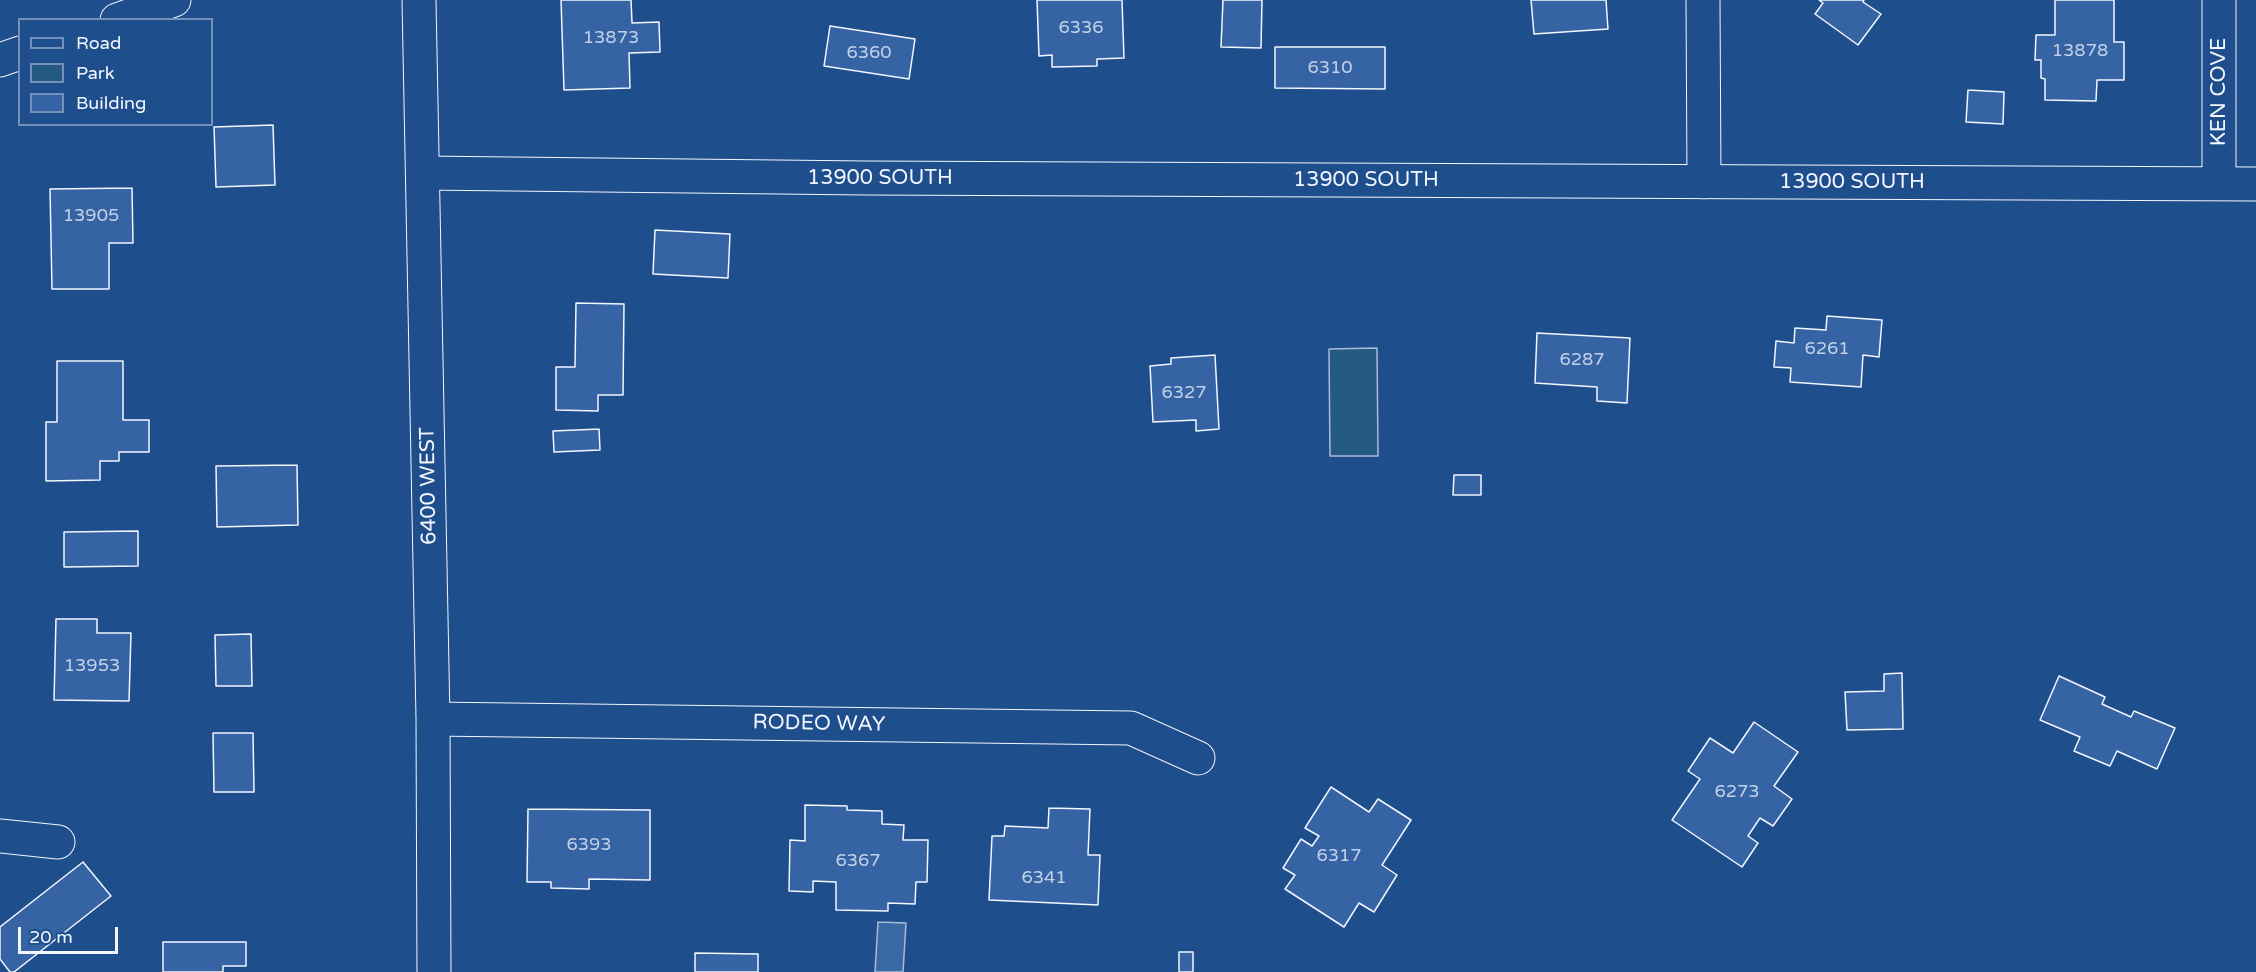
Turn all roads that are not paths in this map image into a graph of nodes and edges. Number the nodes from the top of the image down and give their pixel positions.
1 (174, 0) edge
2 (419, 0) edge
3 (1703, 0) edge
4 (2219, 0) edge
5 (123, 18) edge
6 (18, 54) edge
7 (0, 60) edge
8 (423, 173) junction
9 (1704, 182) junction
10 (2219, 184) junction
11 (2256, 184) edge
12 (433, 719) junction
13 (1198, 758) dead end
14 (0, 836) edge
15 (58, 842) dead end
16 (434, 972) edge

1 - 5 street
2 - 8 street, 6400 WEST
3 - 9 street
4 - 10 street, KEN COVE
6 - 7 street
8 - 9 street, 13900 SOUTH
8 - 12 street, 6400 WEST
9 - 10 street, 13900 SOUTH
10 - 11 street, 13900 SOUTH
12 - 13 street, RODEO WAY
12 - 16 street, 6400 WEST
14 - 15 street

